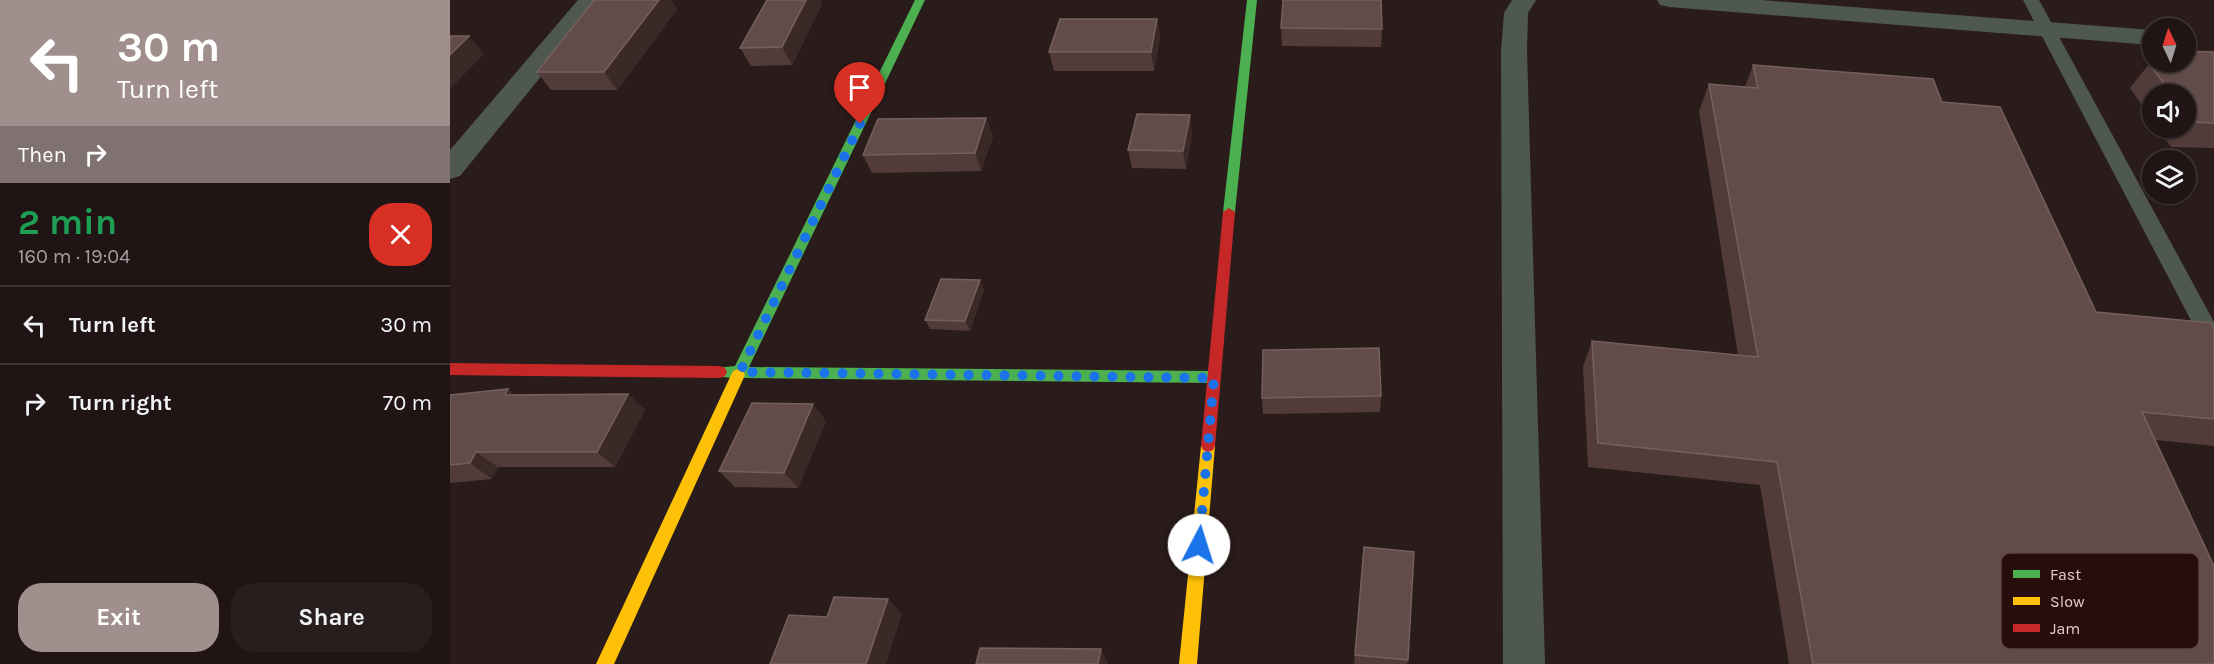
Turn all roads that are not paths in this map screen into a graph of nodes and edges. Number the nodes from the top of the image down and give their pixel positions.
1 (591, 0) edge
2 (920, 0) edge
3 (1252, 0) edge
4 (1524, 0) edge
5 (1669, 0) edge
6 (2031, 0) edge
7 (2048, 30) junction
8 (2142, 37) edge
9 (450, 169) edge
10 (2214, 343) edge
11 (450, 369) edge
12 (740, 372) junction
13 (1214, 378) junction
14 (605, 664) edge
15 (1188, 664) edge
16 (1524, 664) edge

1 - 9 street
2 - 12 street
3 - 13 street
4 - 16 street
5 - 7 street
6 - 7 lane
7 - 8 street
7 - 10 lane
11 - 12 street
12 - 13 street
12 - 14 street
13 - 15 street

